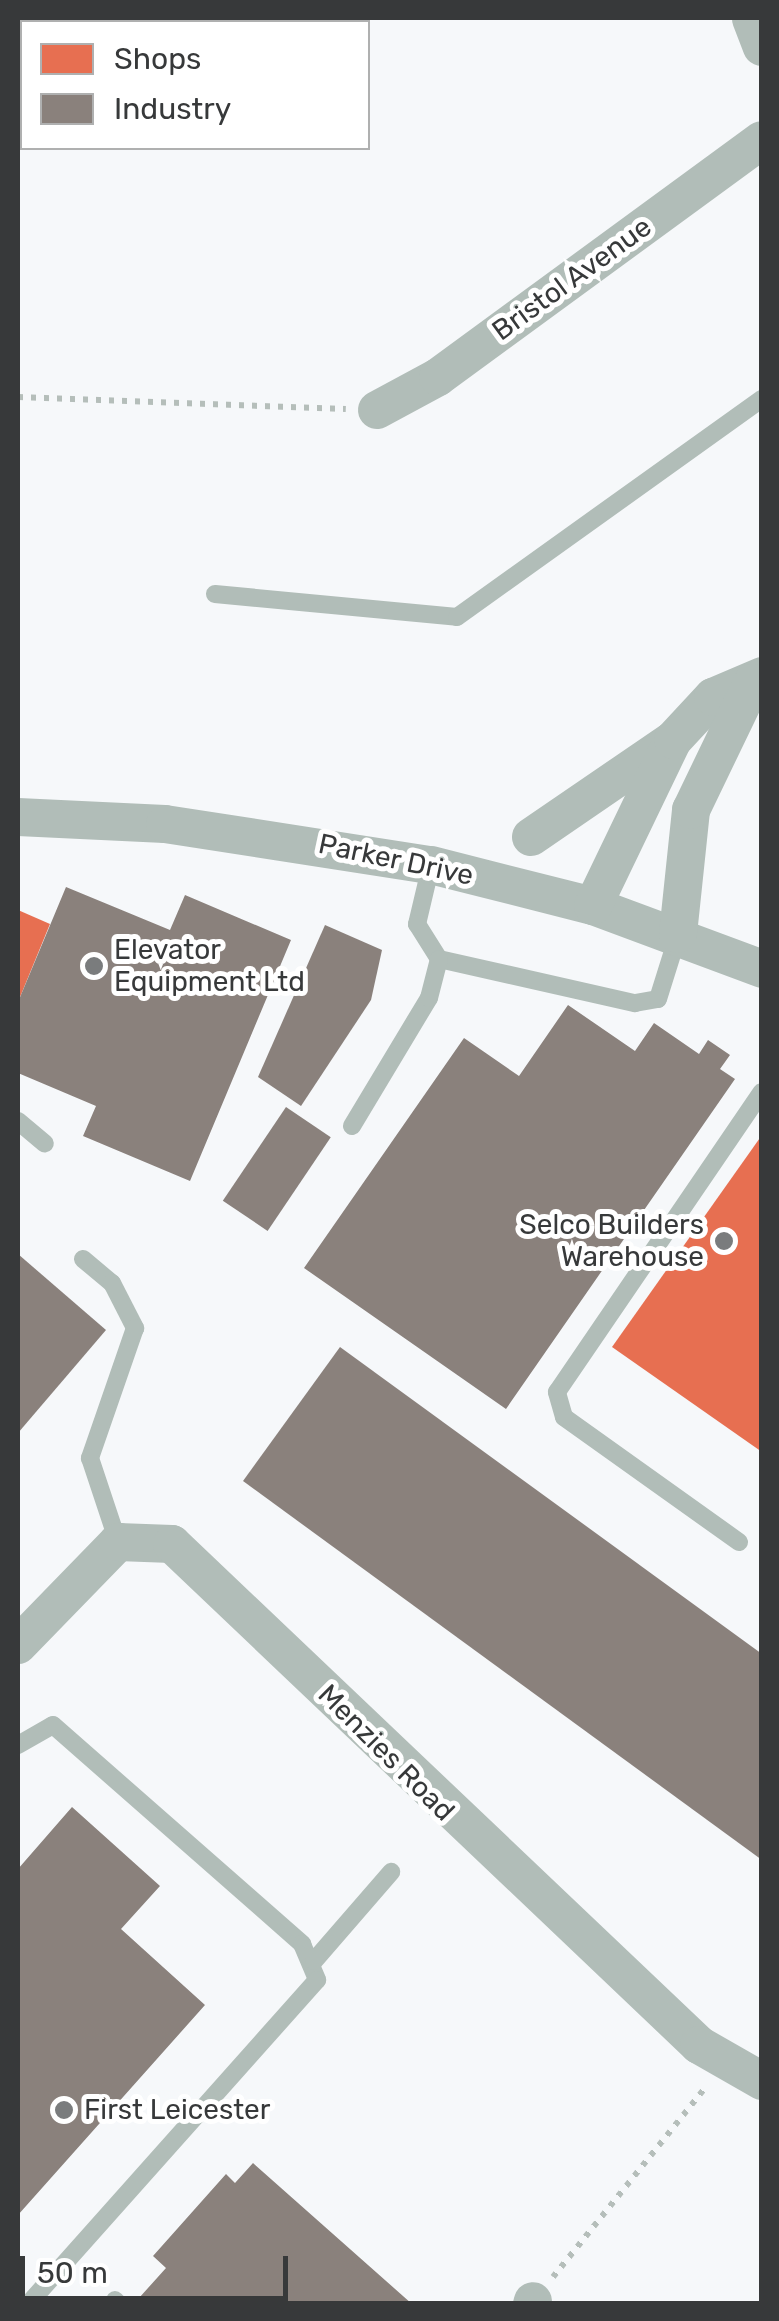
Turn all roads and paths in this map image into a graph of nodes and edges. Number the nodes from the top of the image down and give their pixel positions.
1 (762, 140) edge
2 (18, 397) edge
3 (762, 400) edge
4 (377, 410) joint
5 (215, 594) dead end
6 (757, 680) edge
7 (673, 740) junction
8 (18, 817) edge
9 (531, 837) dead end
10 (431, 865) junction
11 (593, 906) junction
12 (678, 934) junction
13 (439, 960) junction
14 (762, 969) edge
15 (762, 1092) edge
16 (18, 1122) edge
17 (352, 1126) dead end
18 (45, 1144) dead end
19 (83, 1259) dead end
20 (118, 1542) junction
21 (739, 1542) dead end
22 (18, 1646) edge
23 (18, 1745) edge
24 (391, 1872) dead end
25 (314, 1961) junction
26 (762, 2081) edge
27 (705, 2088) dead end
28 (532, 2302) edge
29 (28, 2304) edge

1 - 4 street, Bristol Avenue
2 - 4 path
3 - 5 lane
6 - 7 street
6 - 12 street
7 - 9 street
7 - 11 street
8 - 10 street, Parker Drive
10 - 11 street, Parker Drive
10 - 13 lane
11 - 12 street, Parker Drive
12 - 13 lane
12 - 14 street, Parker Drive
13 - 17 lane
15 - 21 lane
16 - 18 lane
19 - 20 lane
20 - 22 street
20 - 26 street, Menzies Road
23 - 25 lane
24 - 25 lane
25 - 29 lane
27 - 28 path

